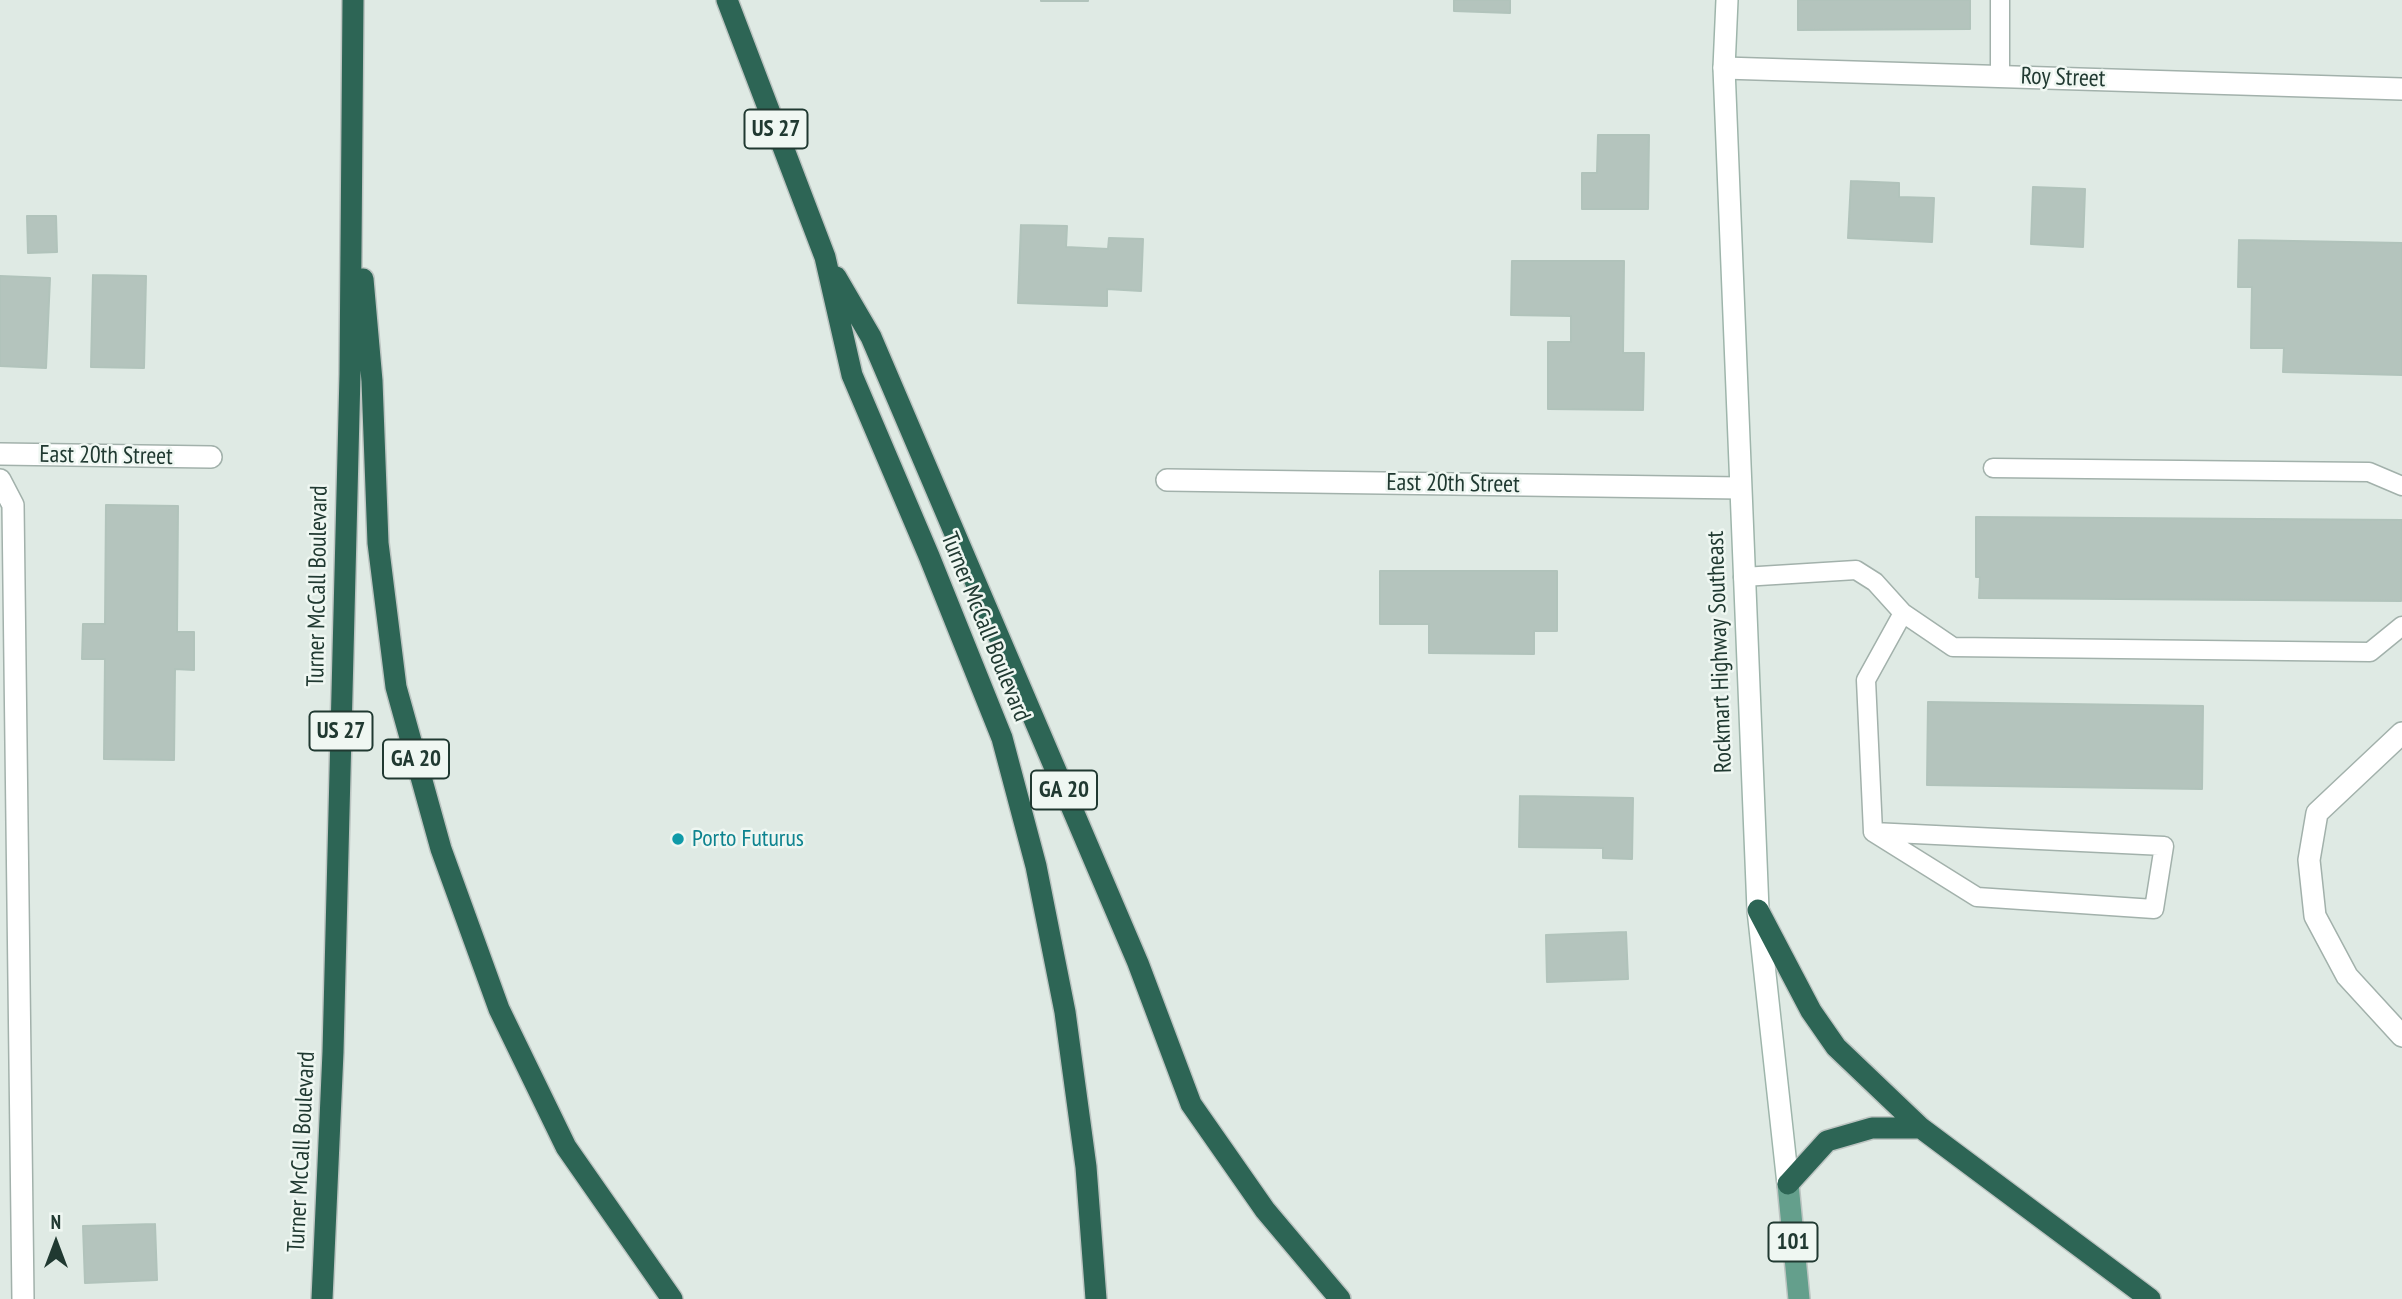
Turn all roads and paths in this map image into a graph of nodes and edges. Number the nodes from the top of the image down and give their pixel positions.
1 (352, 0) edge
2 (727, 0) edge
3 (1727, 0) edge
4 (2000, 0) edge
5 (1724, 68) junction
6 (2000, 76) junction
7 (2402, 89) edge
8 (352, 162) junction
9 (825, 257) junction
10 (0, 454) edge
11 (211, 457) dead end
12 (1993, 468) dead end
13 (0, 480) edge
14 (1167, 480) dead end
15 (2402, 486) edge
16 (1740, 488) junction
17 (1743, 577) junction
18 (1903, 613) junction
19 (2402, 625) edge
20 (2402, 733) edge
21 (1873, 832) junction
22 (1758, 910) junction
23 (2402, 1036) edge
24 (1921, 1128) junction
25 (1788, 1184) junction
26 (23, 1299) edge
27 (321, 1299) edge
28 (673, 1299) edge
29 (1096, 1299) edge
30 (1340, 1299) edge
31 (1799, 1299) edge
32 (2150, 1299) edge

1 - 8 highway, Turner McCall Boulevard / US 27
2 - 9 highway, Turner McCall Boulevard / US 27
3 - 5 street, Rockmart Highway Southeast
4 - 6 lane
5 - 6 street, Roy Street
5 - 16 street, Rockmart Highway Southeast
6 - 7 street, Roy Street
8 - 27 highway, Turner McCall Boulevard / US 27
8 - 28 highway, GA 20
9 - 29 highway, Turner McCall Boulevard / US 27
9 - 30 highway, GA 20
10 - 11 street, East 20th Street
12 - 15 lane
13 - 26 street
14 - 16 street, East 20th Street
16 - 17 street, Rockmart Highway Southeast / 101
17 - 18 lane
17 - 22 street, Rockmart Highway Southeast / 101
18 - 19 lane
18 - 21 lane
20 - 23 street
21 - 21 lane
22 - 24 highway
22 - 25 street, Rockmart Highway Southeast / 101
24 - 25 highway
24 - 32 highway
25 - 31 main road, Rockmart Highway Southeast / 101

